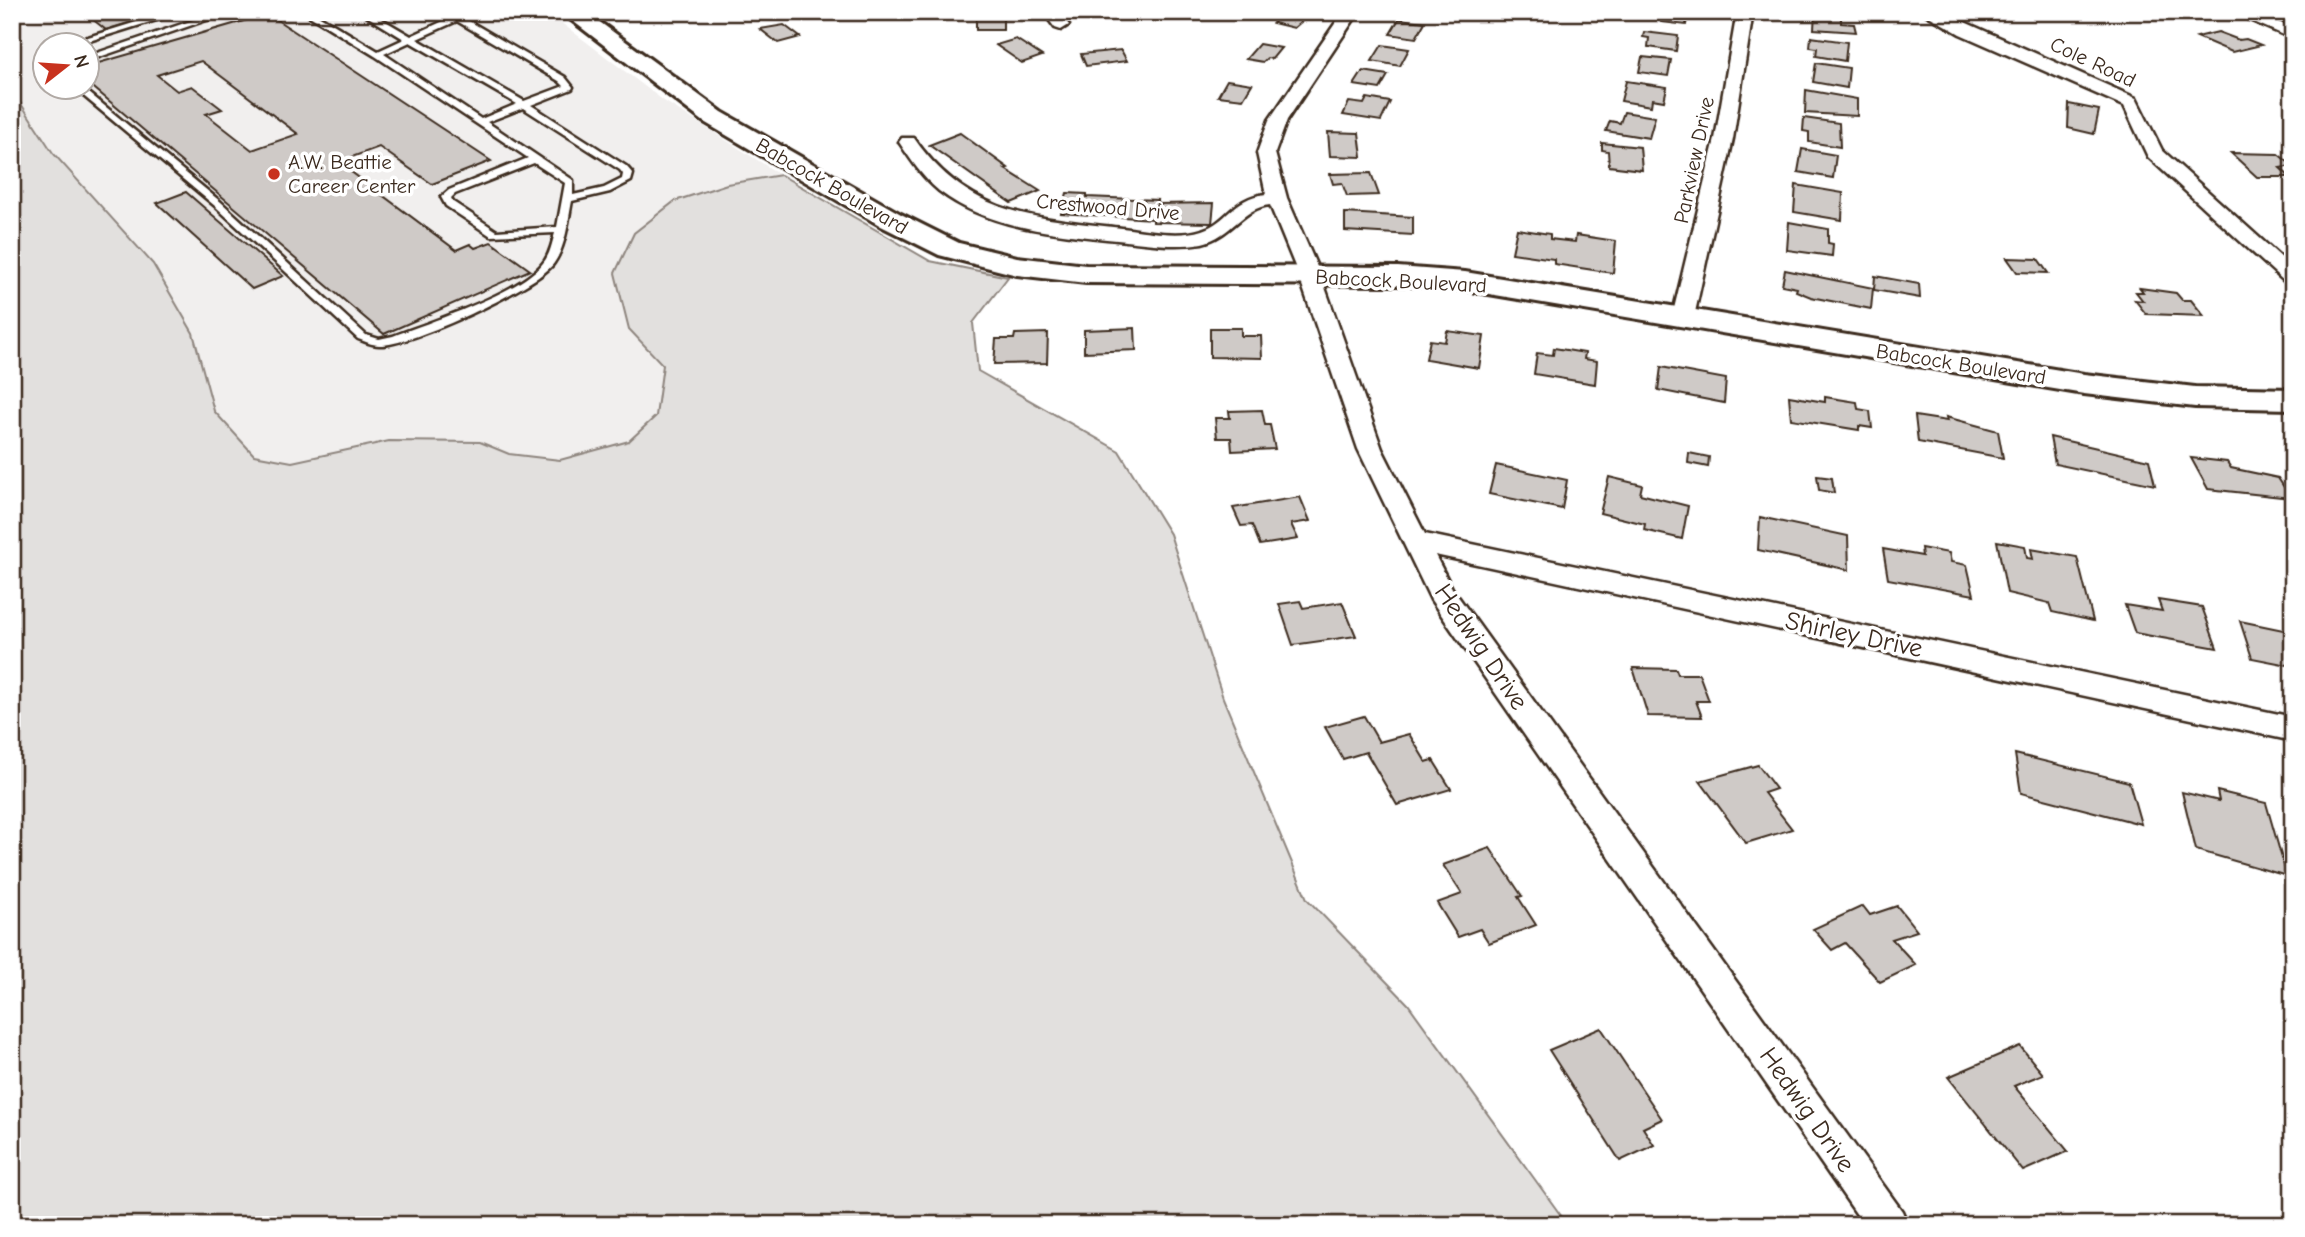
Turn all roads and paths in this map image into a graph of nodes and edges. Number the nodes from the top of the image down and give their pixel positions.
1 (178, 12) edge
2 (226, 12) edge
3 (307, 12) edge
4 (364, 12) edge
5 (470, 12) edge
6 (1351, 12) edge
7 (1745, 12) edge
8 (1930, 12) edge
9 (2239, 12) edge
10 (588, 15) edge
11 (458, 18) junction
12 (102, 34) edge
13 (2293, 34) edge
14 (409, 40) junction
15 (378, 54) junction
16 (102, 55) edge
17 (95, 102) edge
18 (526, 106) junction
19 (480, 122) junction
20 (908, 142) dead end
21 (535, 159) junction
22 (1278, 198) junction
23 (566, 199) junction
24 (559, 230) junction
25 (1310, 276) junction
26 (2293, 279) edge
27 (1683, 317) junction
28 (2290, 402) edge
29 (1415, 541) junction
30 (2293, 729) edge
31 (1888, 1225) edge

1 - 12 lane
2 - 16 lane
3 - 15 lane
4 - 14 lane
5 - 11 lane
6 - 22 street, Hedwig Drive
7 - 27 street, Parkview Drive
8 - 26 street, Cole Road
9 - 13 street
10 - 25 main road, Babcock Boulevard
11 - 14 lane
11 - 18 lane
14 - 15 lane
14 - 18 lane
15 - 19 lane
17 - 24 lane
18 - 19 lane
18 - 23 lane
19 - 21 lane
20 - 22 street, Crestwood Drive
21 - 23 lane
21 - 24 lane
22 - 25 street, Hedwig Drive
23 - 24 lane
25 - 27 main road, Babcock Boulevard
25 - 29 street, Hedwig Drive
27 - 28 main road, Babcock Boulevard
29 - 30 street, Shirley Drive
29 - 31 street, Hedwig Drive

